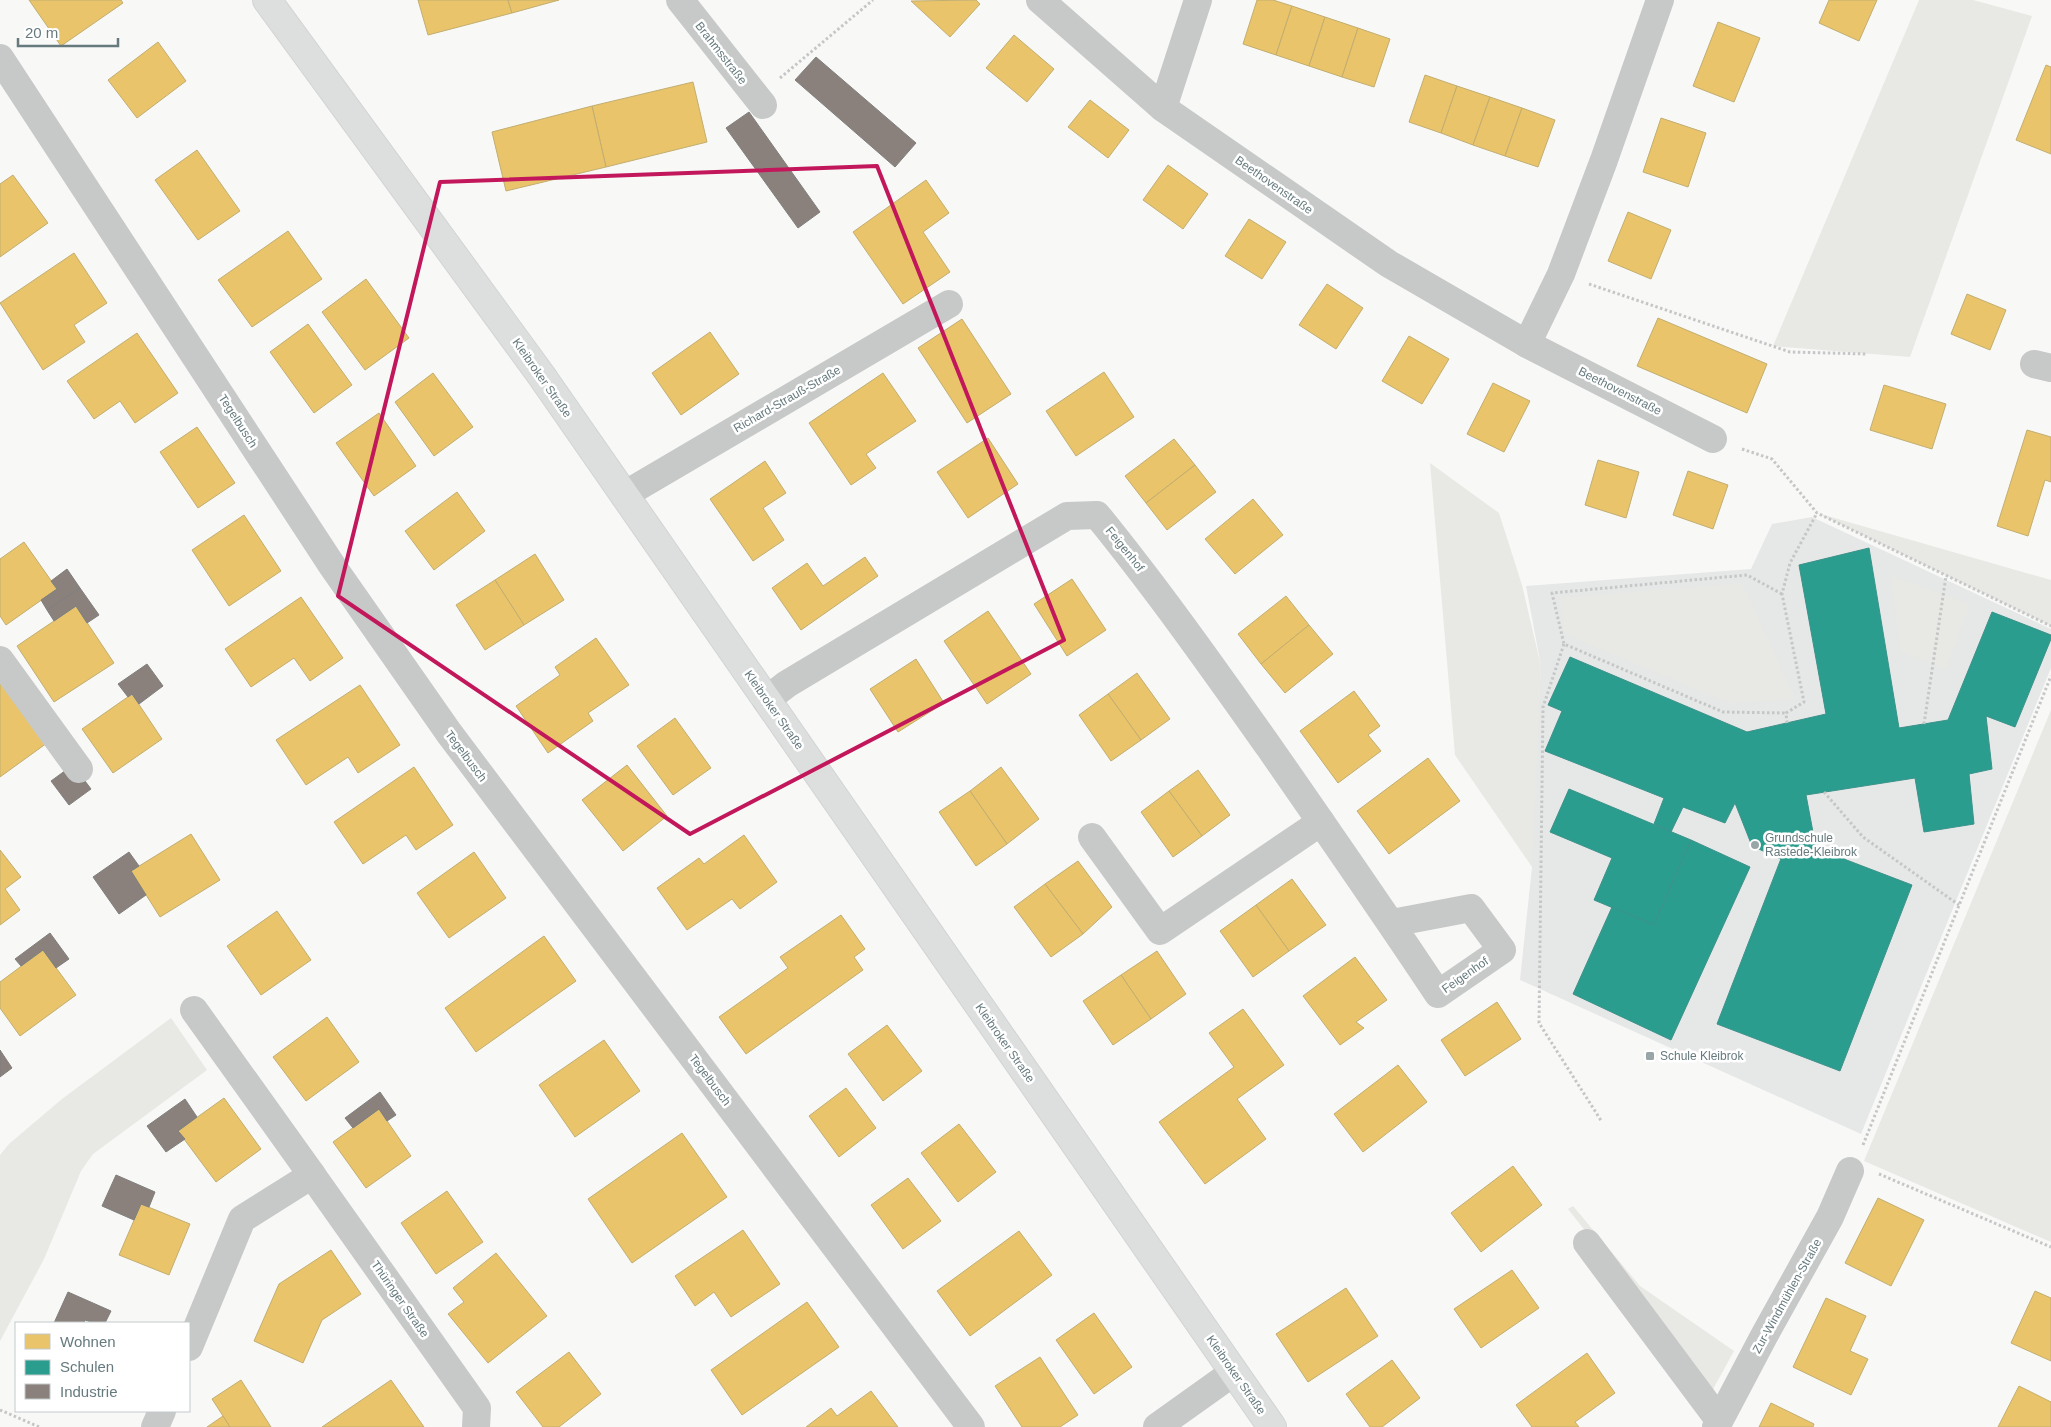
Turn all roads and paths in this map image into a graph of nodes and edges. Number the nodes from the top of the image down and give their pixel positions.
1 (267, 0) edge
2 (680, 0) edge
3 (873, 0) edge
4 (1040, 0) edge
5 (1198, 0) edge
6 (1660, 0) edge
7 (0, 58) edge
8 (759, 101) joint
9 (1163, 108) junction
10 (1561, 274) junction
11 (949, 304) dead end
12 (1526, 344) junction
13 (1867, 354) dead end
14 (1713, 439) joint
15 (624, 495) junction
16 (1816, 513) junction
17 (1946, 576) junction
18 (1782, 594) junction
19 (2051, 626) edge
20 (1564, 644) junction
21 (0, 660) edge
22 (2051, 676) edge
23 (766, 700) junction
24 (1786, 713) junction
25 (1787, 723) dead end
26 (1924, 724) dead end
27 (80, 769) dead end
28 (1824, 792) dead end
29 (1321, 822) junction
30 (1092, 837) dead end
31 (1959, 905) junction
32 (1392, 923) dead end
33 (194, 1010) dead end
34 (1602, 1122) dead end
35 (1853, 1168) junction
36 (312, 1175) junction
37 (1587, 1243) dead end
38 (2051, 1247) edge
39 (190, 1345) edge
40 (1234, 1372) junction
41 (0, 1410) edge
42 (162, 1412) edge
43 (1718, 1424) edge
44 (39, 1427) edge
45 (155, 1427) edge
46 (476, 1427) edge
47 (971, 1427) edge
48 (1157, 1427) edge
49 (1272, 1427) edge

1 - 15 street, Kleibroker Straße
2 - 8 street, Brahmsstraße
3 - 8 path
4 - 9 street, Beethovenstraße
5 - 9 street
6 - 10 street
7 - 47 street, Tegelbusch
9 - 12 street, Beethovenstraße
10 - 12 street
10 - 13 path
11 - 15 street, Richard-Strauß-Straße
12 - 14 street, Beethovenstraße
14 - 16 path
15 - 23 street, Kleibroker Straße
16 - 17 path
16 - 18 path
17 - 19 path
17 - 26 path
18 - 20 path
18 - 24 path
20 - 24 path
20 - 34 path
21 - 27 street
22 - 31 path
23 - 29 street, Feigenhof
23 - 40 street, Kleibroker Straße
24 - 25 path
28 - 31 path
29 - 30 street
29 - 32 street, Feigenhof
31 - 35 path
33 - 36 street, Thüringer Straße
35 - 38 path
35 - 43 street, Zur-Windmühlen-Straße
36 - 39 street
36 - 46 street, Thüringer Straße
37 - 43 street, Zur-Windmühlen-Straße
40 - 48 street
40 - 49 street, Kleibroker Straße
41 - 44 path
42 - 45 street

